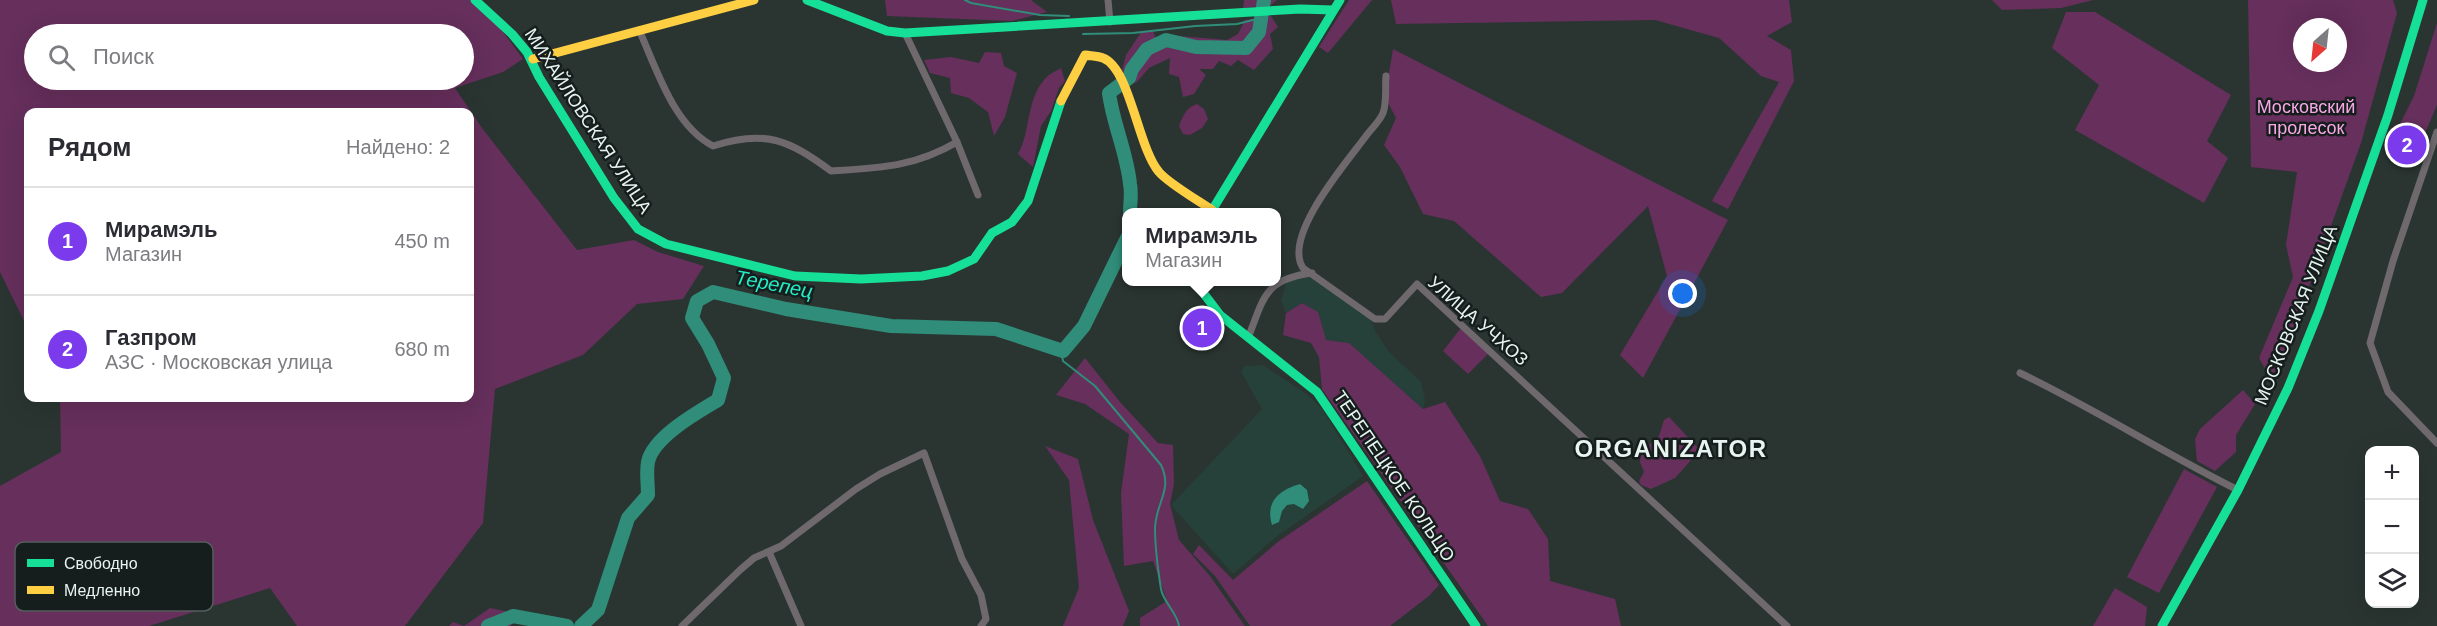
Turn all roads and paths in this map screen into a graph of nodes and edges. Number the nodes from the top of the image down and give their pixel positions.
1 (475, 0) edge
2 (754, 0) edge
3 (807, 0) edge
4 (1108, 0) edge
5 (1340, 0) edge
6 (2424, 1) edge
7 (1333, 10) junction
8 (1110, 22) junction
9 (639, 30) junction
10 (905, 33) junction
11 (533, 59) junction
12 (1386, 76) dead end
13 (2437, 132) edge
14 (957, 142) junction
15 (978, 195) dead end
16 (1207, 208) edge
17 (1213, 208) edge
18 (1312, 273) junction
19 (1281, 281) edge
20 (1198, 286) edge
21 (1273, 286) edge
22 (1248, 338) junction
23 (2020, 373) dead end
24 (2437, 443) edge
25 (2238, 490) junction
26 (769, 552) junction
27 (682, 626) edge
28 (801, 626) edge
29 (981, 626) edge
30 (1476, 626) edge
31 (1787, 626) edge
32 (2162, 626) edge

1 - 11 street, МИХАЙЛОВСКАЯ УЛИЦА
2 - 9 street
3 - 10 street
4 - 8 street
5 - 7 street
6 - 25 street, МОСКОВСКАЯ УЛИЦА
7 - 8 street
7 - 17 street
8 - 10 street
9 - 11 street
9 - 14 street
10 - 14 street
11 - 16 street, МИХАЙЛОВСКАЯ УЛИЦА
12 - 18 street, УЛИЦА УЧХОЗ
13 - 24 street
14 - 15 street
18 - 19 street
18 - 31 street, УЛИЦА УЧХОЗ
20 - 22 street, ТЕРЕПЕЦКОЕ КОЛЬЦО
21 - 22 street
22 - 30 street, ТЕРЕПЕЦКОЕ КОЛЬЦО
23 - 25 street
25 - 32 street, МОСКОВСКАЯ УЛИЦА
26 - 27 street
26 - 28 street
26 - 29 street

